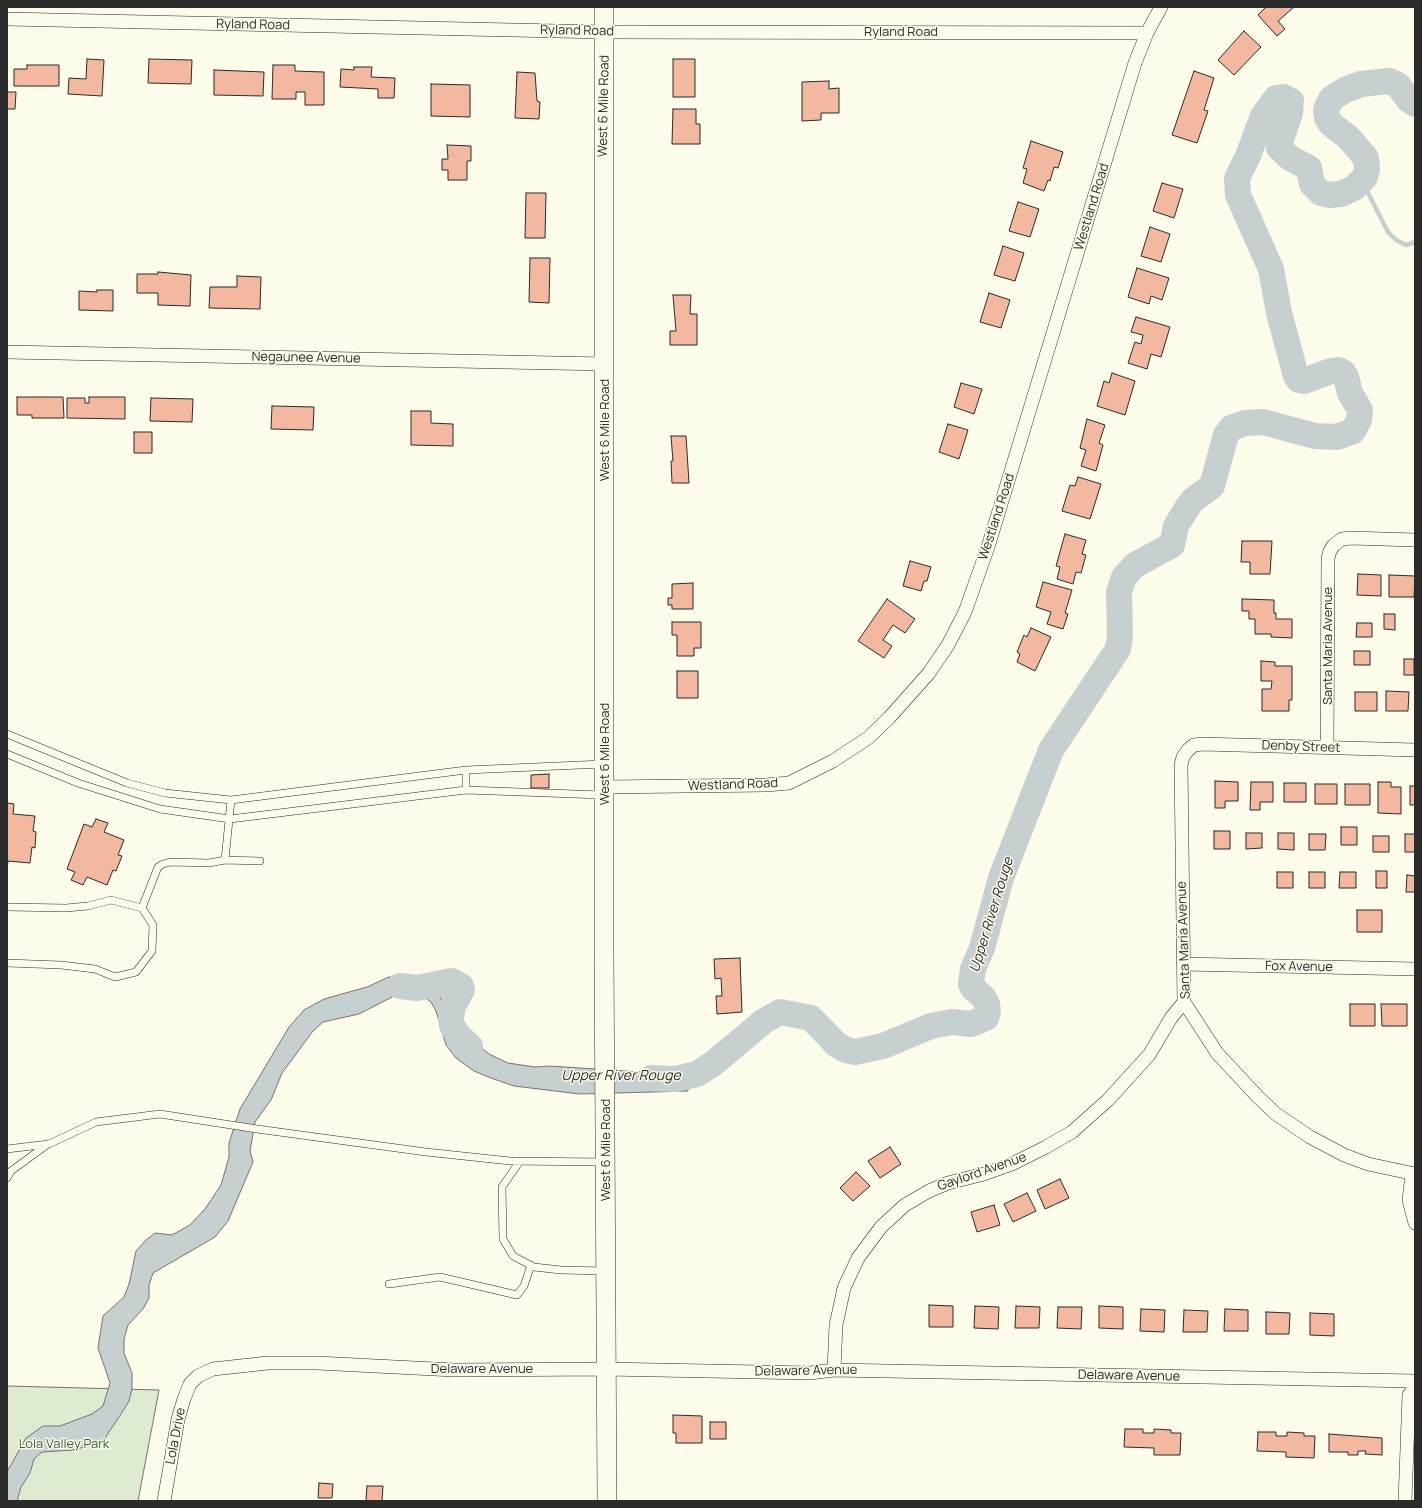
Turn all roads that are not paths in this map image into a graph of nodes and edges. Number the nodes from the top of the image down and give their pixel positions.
1 (604, 7) edge
2 (1161, 7) edge
3 (7, 19) edge
4 (604, 32) junction
5 (1147, 33) junction
6 (7, 352) edge
7 (605, 364) junction
8 (1415, 540) edge
9 (7, 734) edge
10 (1328, 748) junction
11 (1188, 750) joint
12 (1415, 750) edge
13 (7, 754) edge
14 (605, 764) junction
15 (466, 770) junction
16 (466, 790) junction
17 (605, 791) junction
18 (231, 800) junction
19 (230, 819) junction
20 (225, 860) junction
21 (260, 861) dead end
22 (7, 906) edge
23 (142, 908) junction
24 (7, 964) edge
25 (1183, 964) junction
26 (1415, 969) edge
27 (1184, 1002) junction
28 (48, 1144) junction
29 (7, 1149) edge
30 (520, 1161) junction
31 (606, 1162) junction
32 (1414, 1174) edge
33 (7, 1178) edge
34 (1415, 1223) edge
35 (531, 1265) junction
36 (606, 1271) junction
37 (389, 1284) dead end
38 (606, 1369) junction
39 (834, 1370) junction
40 (198, 1376) joint
41 (1415, 1382) edge
42 (1415, 1386) edge
43 (164, 1501) edge
44 (607, 1501) edge
45 (1405, 1501) edge

1 - 4 main road, West 6 Mile Road
2 - 5 street, Westland Road
3 - 4 street, Ryland Road
4 - 5 street, Ryland Road
4 - 7 main road, West 6 Mile Road
5 - 17 street, Westland Road
6 - 7 street, Negaunee Avenue
7 - 14 main road, West 6 Mile Road
8 - 10 street, Santa Maria Avenue
9 - 18 lane
10 - 11 street, Denby Street
10 - 12 street, Denby Street
11 - 25 street, Santa Maria Avenue
13 - 19 lane
14 - 15 lane
14 - 17 main road, West 6 Mile Road
15 - 16 lane
15 - 18 lane
16 - 17 lane
16 - 19 lane
17 - 31 main road, West 6 Mile Road
18 - 19 lane
19 - 20 lane
20 - 21 lane
20 - 23 lane
22 - 23 lane
23 - 24 lane
25 - 26 street, Fox Avenue
25 - 27 street, Santa Maria Avenue
27 - 32 street, Santa Maria Avenue
27 - 39 street, Gaylord Avenue
28 - 29 lane
28 - 30 lane
28 - 33 lane
30 - 31 lane
30 - 35 lane
31 - 36 main road, West 6 Mile Road
32 - 34 street, Santa Maria Avenue
35 - 36 lane
35 - 37 lane
36 - 38 main road, West 6 Mile Road
38 - 39 street, Delaware Avenue
38 - 40 street, Delaware Avenue
38 - 44 main road, West 6 Mile Road
39 - 41 street, Delaware Avenue
40 - 43 street, Lola Drive
42 - 45 street

